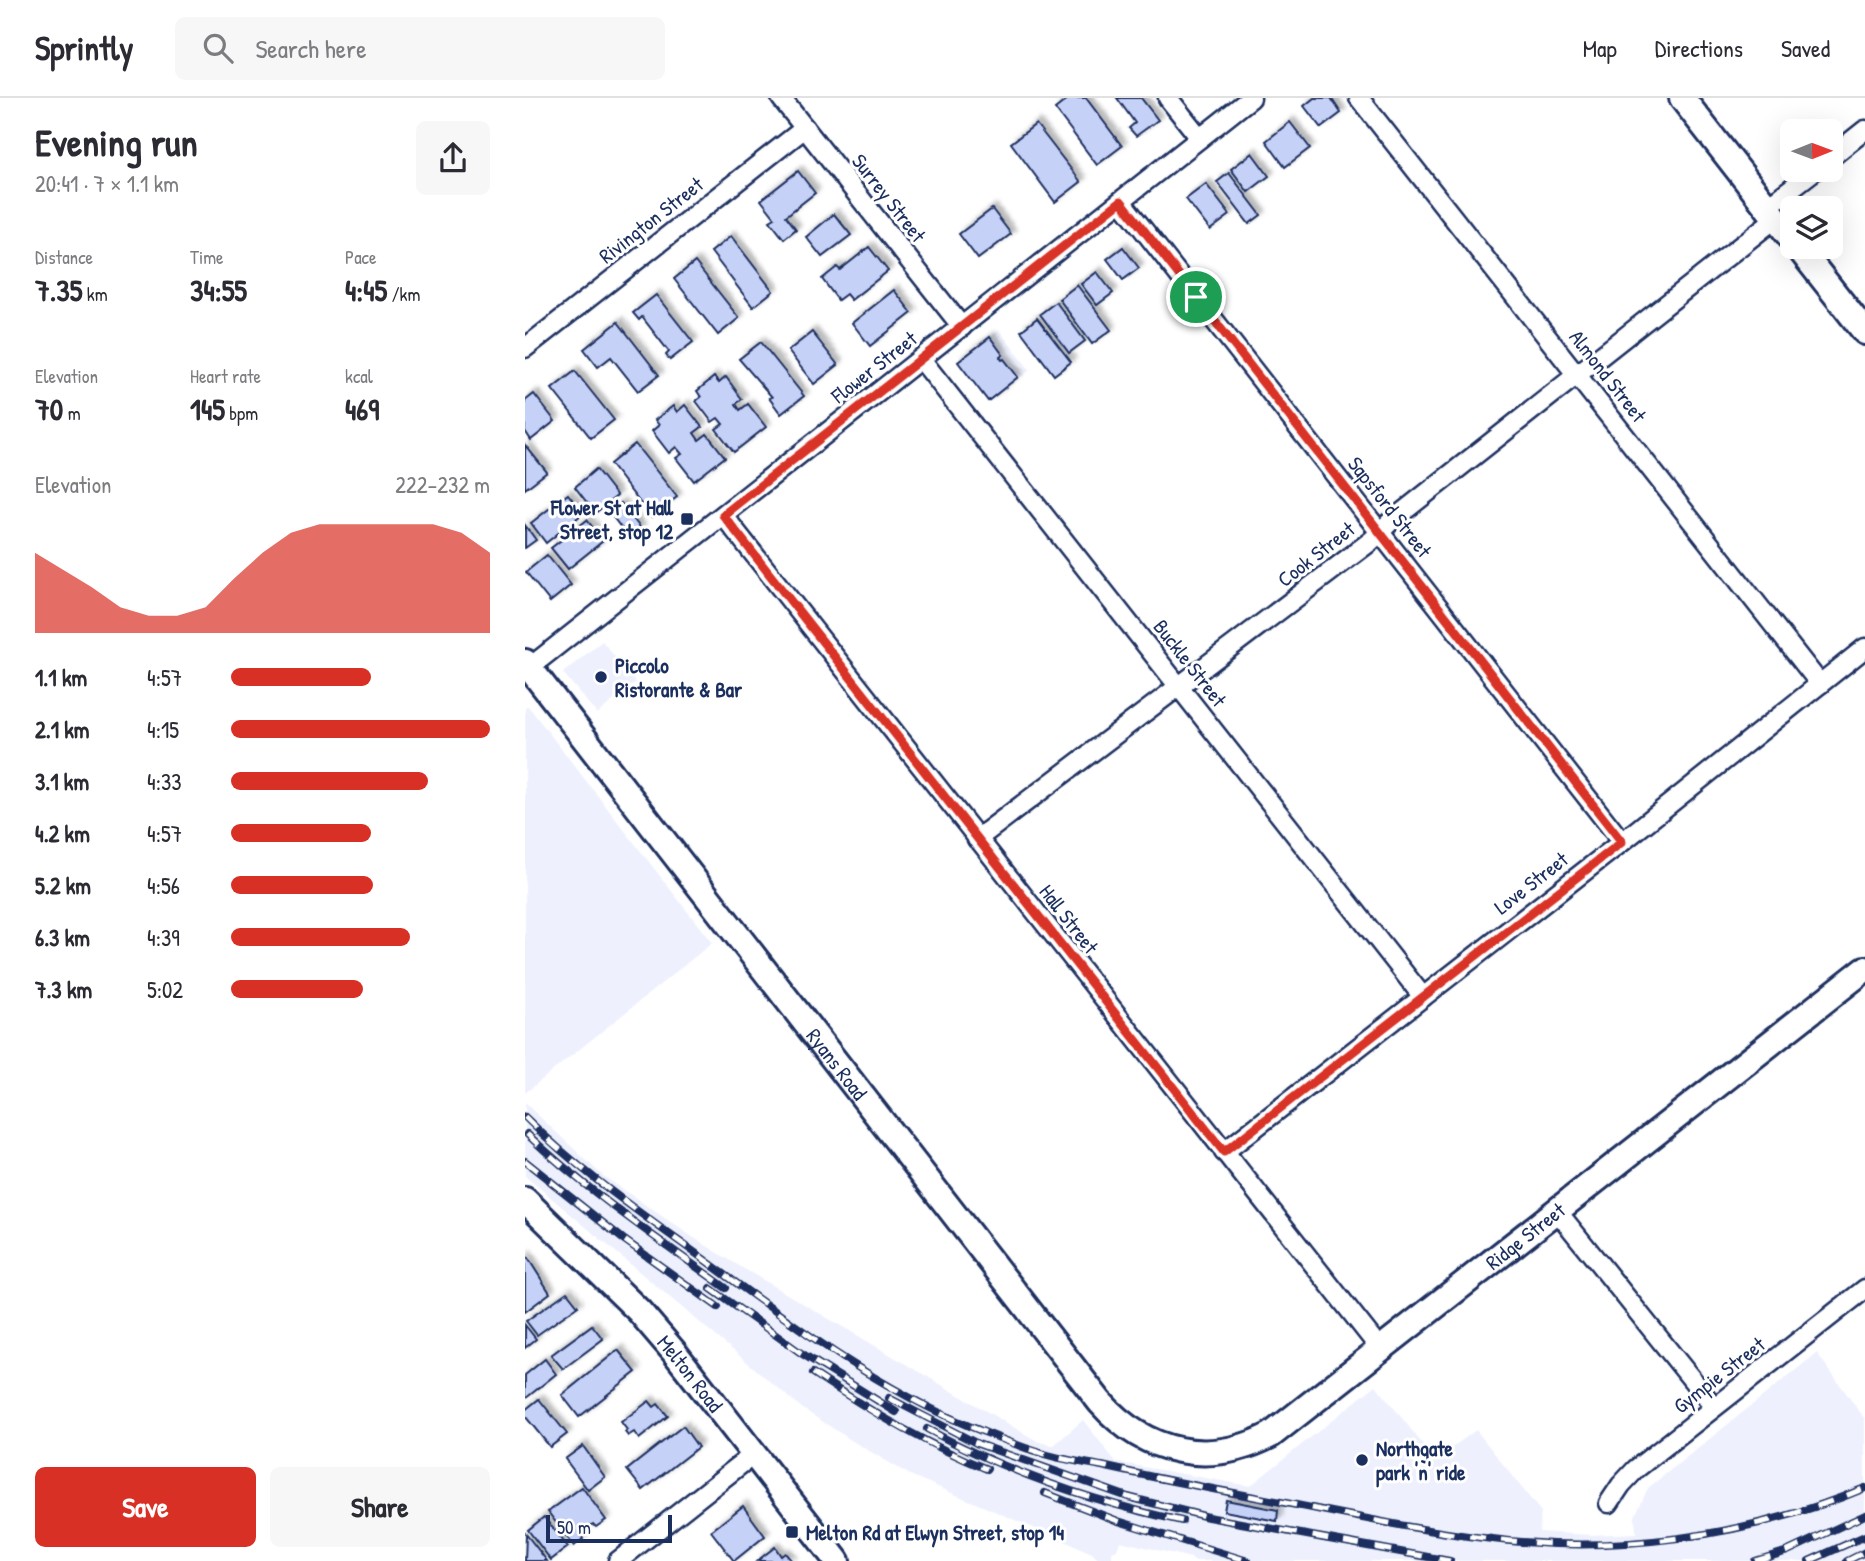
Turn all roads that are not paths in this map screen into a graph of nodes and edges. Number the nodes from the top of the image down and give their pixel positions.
1 (781, 98) edge
2 (1168, 98) edge
3 (1251, 98) edge
4 (1359, 98) edge
5 (1682, 98) edge
6 (805, 128) junction
7 (1865, 130) edge
8 (1200, 138) junction
9 (1843, 147) edge
10 (1803, 182) edge
11 (1121, 201) junction
12 (1772, 213) junction
13 (1780, 223) edge
14 (1807, 259) edge
15 (961, 327) junction
16 (1865, 332) edge
17 (525, 348) edge
18 (921, 359) junction
19 (1578, 374) junction
20 (723, 515) junction
21 (1381, 532) junction
22 (1865, 648) edge
23 (526, 667) edge
24 (1820, 684) junction
25 (1179, 686) junction
26 (977, 839) junction
27 (1622, 842) junction
28 (1865, 969) edge
29 (1423, 997) junction
30 (1224, 1152) junction
31 (525, 1200) edge
32 (1557, 1211) junction
33 (1865, 1289) edge
34 (1381, 1350) junction
35 (1714, 1407) junction
36 (1166, 1448) joint
37 (754, 1454) junction
38 (1609, 1503) dead end
39 (618, 1561) edge
40 (837, 1561) edge

1 - 6 street, Surrey Street
2 - 8 street
3 - 8 street, Flower Street
4 - 19 street, Almond Street
5 - 12 street
6 - 15 street, Surrey Street
6 - 17 street, Rivington Street
7 - 9 street
8 - 11 street, Flower Street
10 - 12 street, Cook Street
11 - 15 street, Flower Street
11 - 21 street, Sapsford Street
12 - 13 street
12 - 19 street, Cook Street
14 - 16 street
15 - 18 street, Flower Street
18 - 20 street, Flower Street
18 - 25 street, Buckle Street
19 - 21 street, Cook Street
19 - 24 street, Almond Street
20 - 23 street, Flower Street
20 - 26 street, Hall Street
21 - 25 street, Cook Street
21 - 27 street, Sapsford Street
22 - 24 street, Love Street
23 - 36 street, Ryans Road
24 - 27 street, Love Street
25 - 26 street, Cook Street
25 - 29 street, Buckle Street
26 - 30 street, Hall Street
27 - 29 street, Love Street
28 - 32 street, Ridge Street
29 - 30 street, Love Street
30 - 34 street, Hall Street
31 - 37 street, Melton Road
32 - 34 street, Ridge Street
32 - 35 street
33 - 35 street, Gympie Street
34 - 36 street, Ridge Street
35 - 38 street, Gympie Street
37 - 39 street
37 - 40 street, Melton Road

